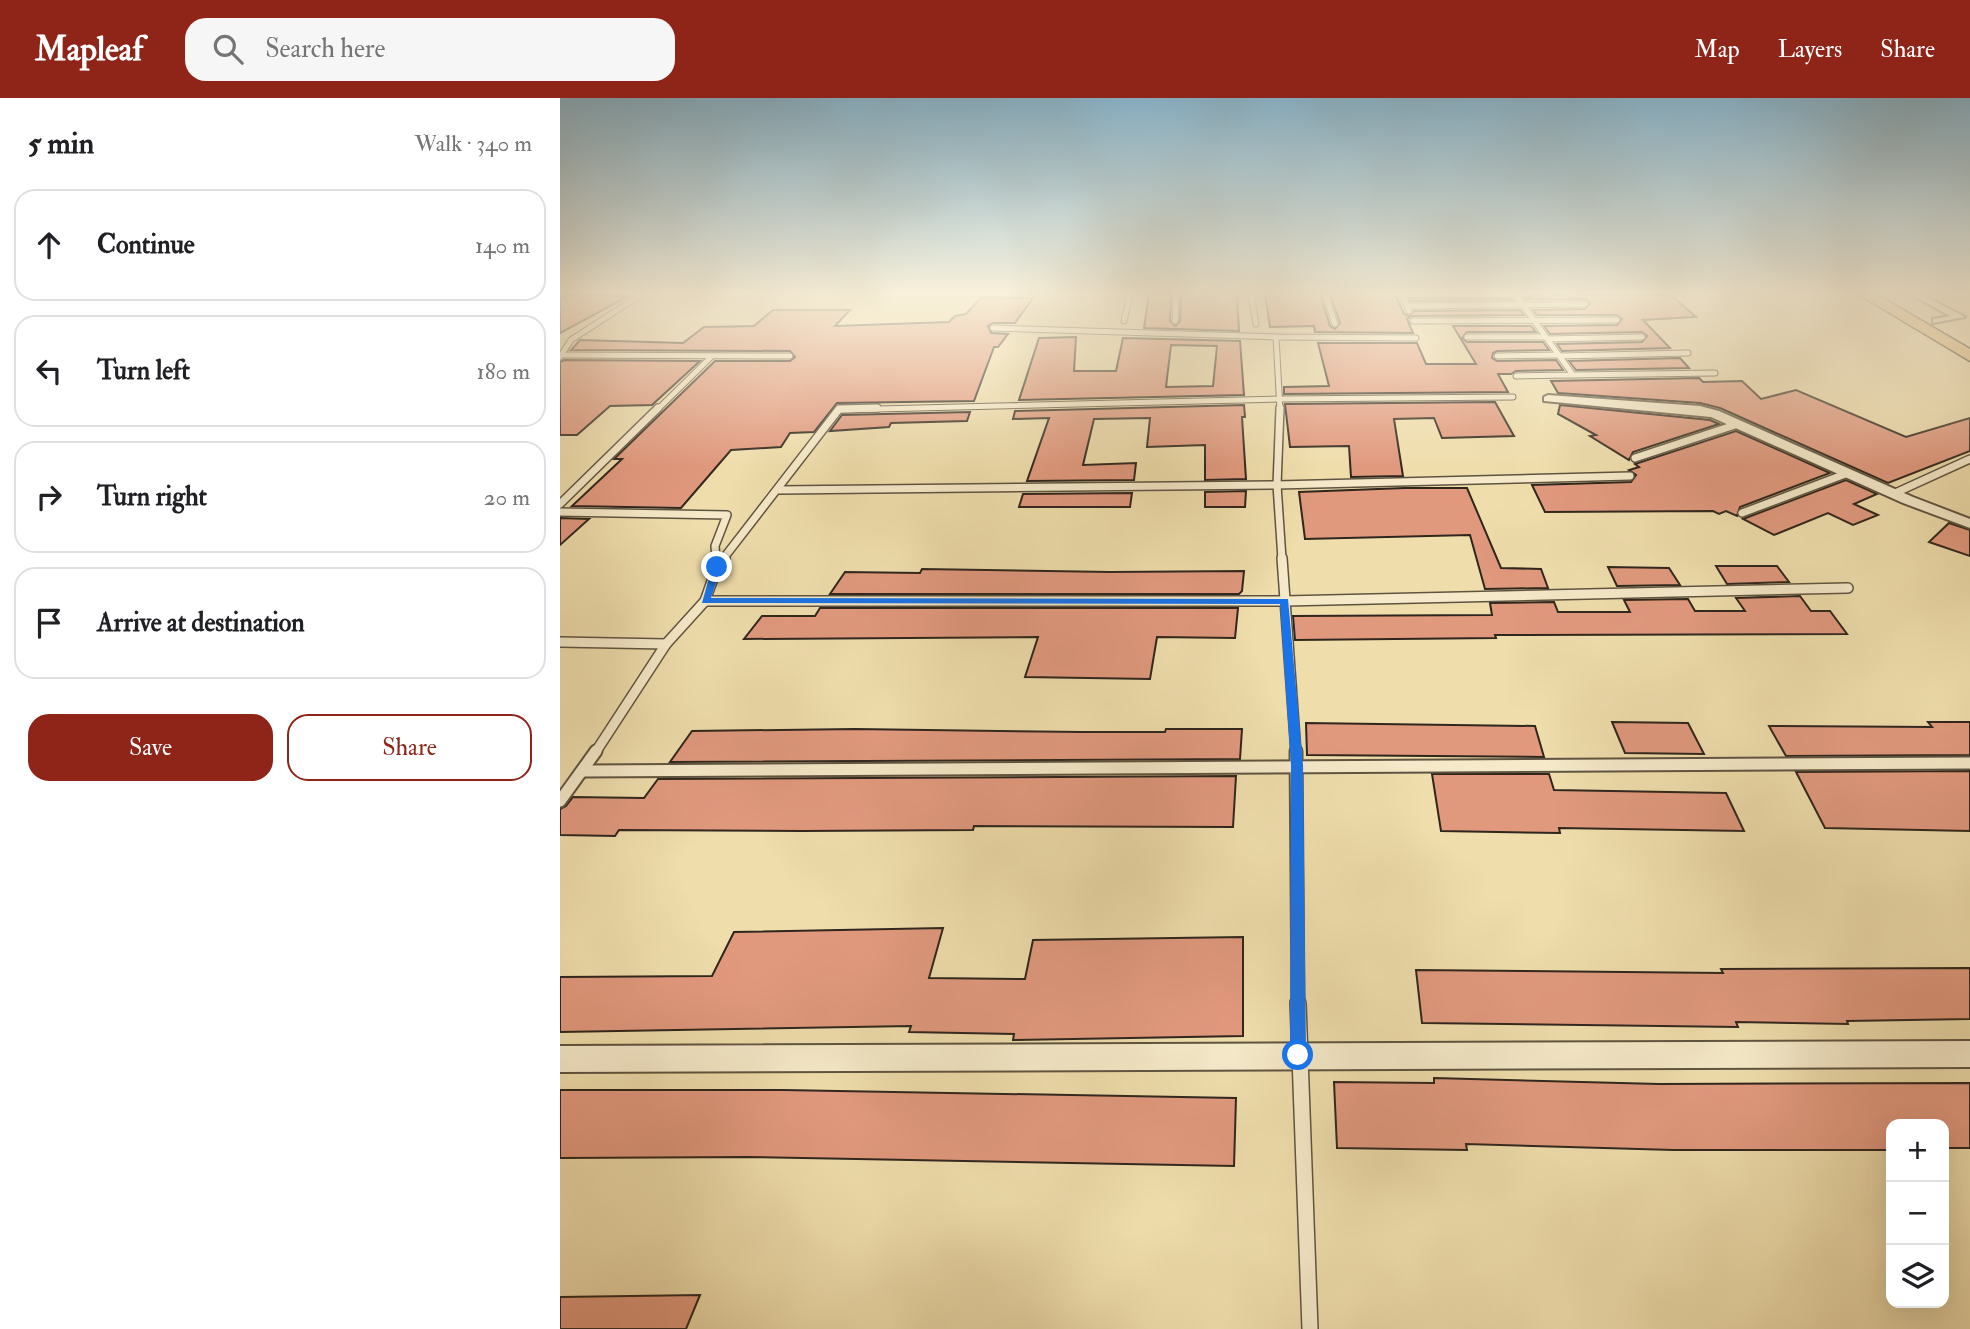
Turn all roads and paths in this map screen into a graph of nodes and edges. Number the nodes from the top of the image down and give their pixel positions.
1 (1277, 351) edge
2 (1556, 351) edge
3 (1688, 353) dead end
4 (561, 356) edge
5 (790, 356) dead end
6 (1497, 356) dead end
7 (1559, 356) junction
8 (711, 357) junction
9 (1715, 373) dead end
10 (1573, 375) junction
11 (1517, 376) dead end
12 (1513, 397) dead end
13 (1280, 399) junction
14 (1548, 399) dead end
15 (1738, 424) junction
16 (1635, 458) dead end
17 (1970, 459) edge
18 (1848, 473) junction
19 (1630, 476) dead end
20 (1277, 485) junction
21 (779, 490) junction
22 (1893, 494) junction
23 (560, 504) edge
24 (560, 512) edge
25 (1742, 513) dead end
26 (1970, 524) edge
27 (717, 567) junction
28 (1848, 589) dead end
29 (705, 601) junction
30 (1284, 601) junction
31 (560, 642) edge
32 (666, 644) junction
33 (1970, 763) edge
34 (1297, 765) junction
35 (583, 771) junction
36 (560, 801) edge
37 (1970, 1054) edge
38 (1298, 1055) junction
39 (560, 1059) edge
40 (1310, 1329) edge

1 - 13 lane
2 - 7 lane
3 - 7 lane
4 - 8 lane
5 - 8 lane
6 - 7 lane
7 - 10 lane
8 - 23 lane
9 - 10 lane
10 - 11 lane
12 - 13 lane
13 - 20 lane
13 - 21 lane
14 - 15 street
15 - 16 lane
15 - 18 street
17 - 22 lane
18 - 22 street
18 - 25 lane
19 - 20 lane
20 - 21 lane
20 - 30 lane
21 - 27 lane
22 - 26 street
24 - 27 lane
27 - 29 lane
28 - 30 lane
29 - 30 lane
29 - 32 lane
30 - 34 lane
31 - 32 lane
32 - 35 lane
33 - 34 lane
34 - 35 lane
34 - 38 lane
35 - 36 lane
37 - 38 street
38 - 39 street
38 - 40 lane

